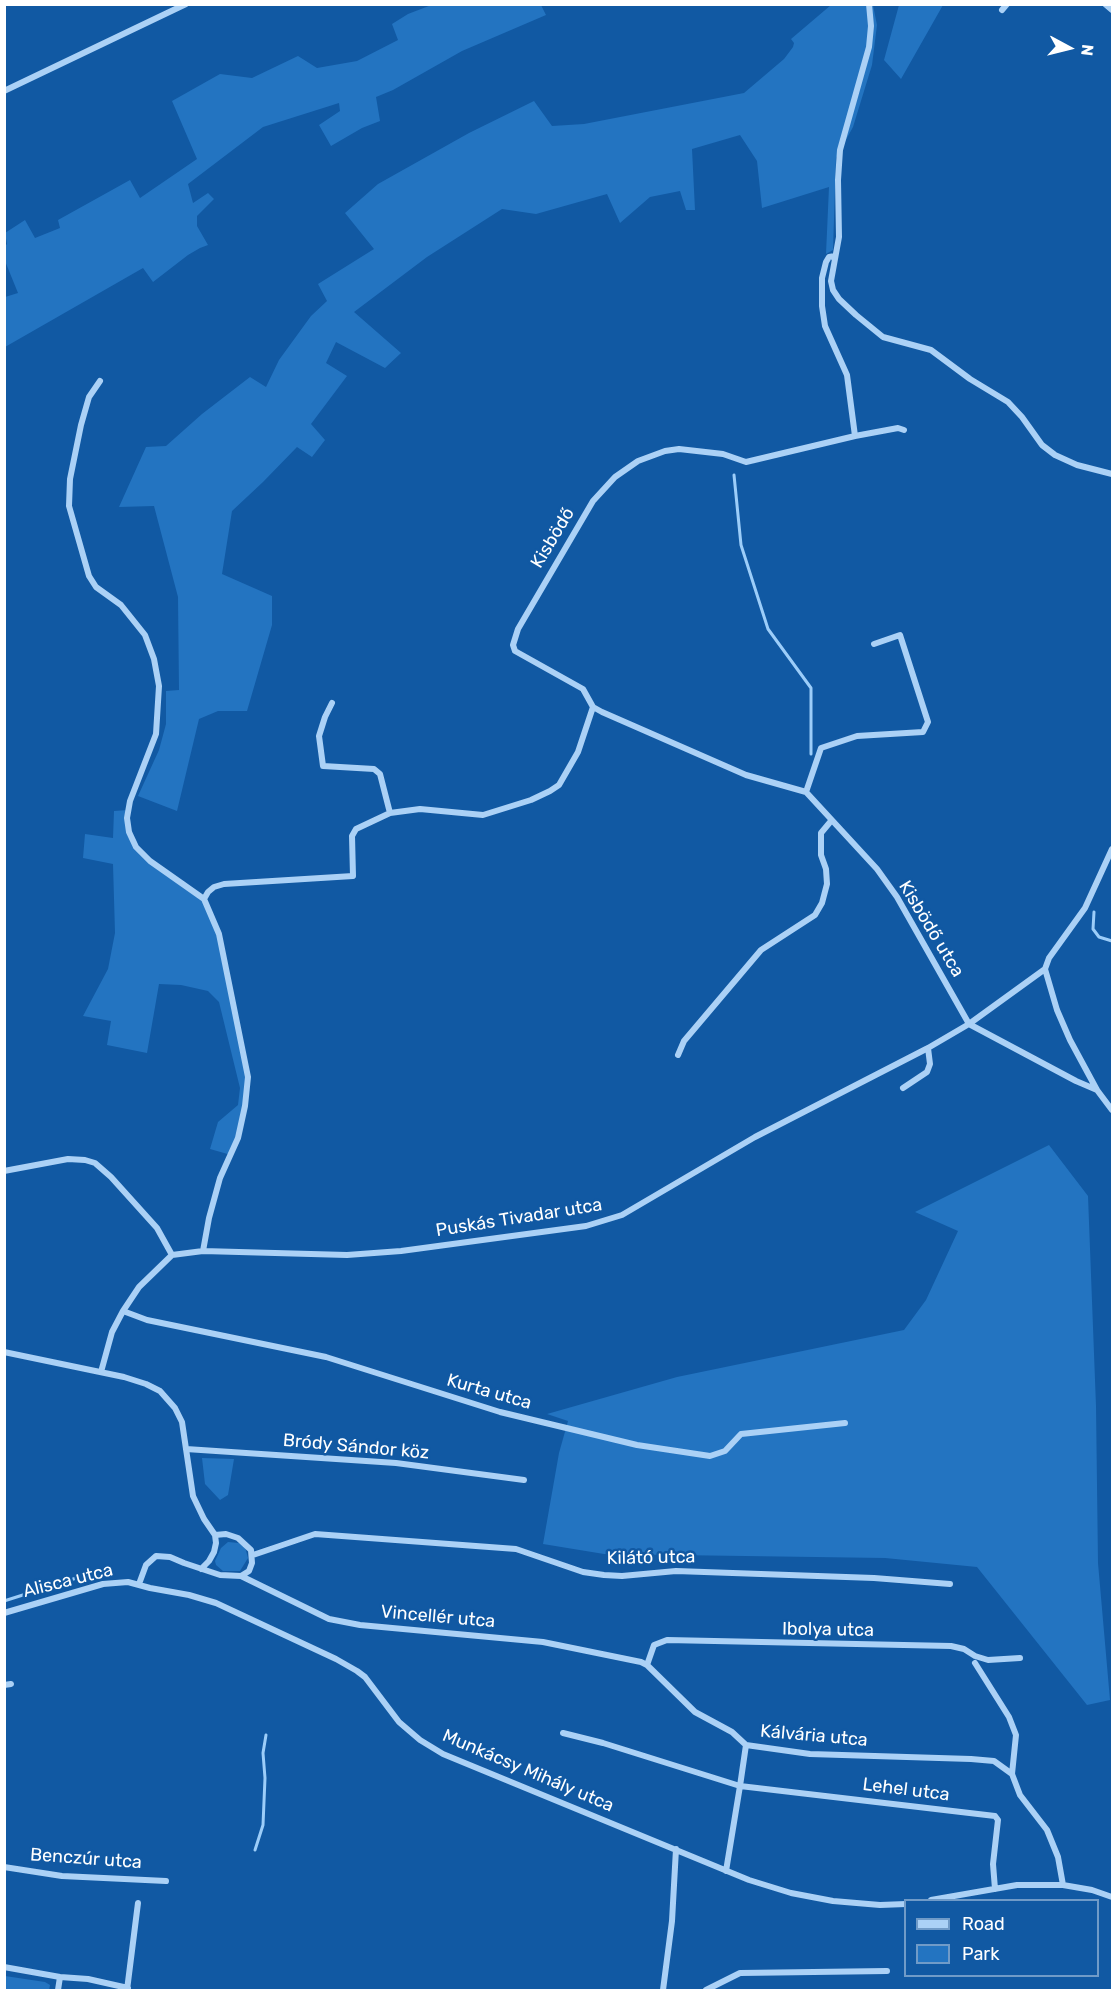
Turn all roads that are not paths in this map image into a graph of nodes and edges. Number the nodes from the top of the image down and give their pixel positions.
1 (186, 4) edge
2 (869, 4) edge
3 (1105, 4) edge
4 (1113, 10) edge
5 (4, 91) edge
6 (835, 256) junction
7 (100, 381) dead end
8 (904, 430) dead end
9 (855, 436) junction
10 (1113, 474) edge
11 (874, 644) dead end
12 (332, 703) dead end
13 (593, 707) junction
14 (806, 792) junction
15 (390, 813) junction
16 (831, 821) junction
17 (1113, 849) edge
18 (204, 899) junction
19 (1045, 969) junction
20 (969, 1024) junction
21 (928, 1048) junction
22 (678, 1054) dead end
23 (903, 1088) dead end
24 (1097, 1090) junction
25 (1113, 1110) edge
26 (4, 1171) edge
27 (202, 1251) junction
28 (172, 1255) junction
29 (123, 1311) junction
30 (4, 1352) edge
31 (101, 1372) junction
32 (845, 1423) dead end
33 (186, 1449) junction
34 (524, 1480) dead end
35 (215, 1535) junction
36 (253, 1555) junction
37 (201, 1569) junction
38 (241, 1576) junction
39 (139, 1584) junction
40 (950, 1584) dead end
41 (4, 1613) edge
42 (1020, 1658) dead end
43 (975, 1663) dead end
44 (644, 1664) junction
45 (563, 1733) dead end
46 (746, 1745) junction
47 (1012, 1774) junction
48 (740, 1786) junction
49 (676, 1849) junction
50 (4, 1867) edge
51 (726, 1871) junction
52 (166, 1881) dead end
53 (1063, 1885) junction
54 (995, 1888) junction
55 (1113, 1897) edge
56 (936, 1899) edge
57 (138, 1903) dead end
58 (904, 1904) edge
59 (4, 1967) edge
60 (887, 1971) dead end
61 (60, 1977) junction
62 (128, 1989) edge
63 (58, 1990) edge
64 (663, 1990) edge
65 (706, 1990) edge

1 - 5 street
2 - 6 street
3 - 4 street
6 - 9 street
6 - 10 street
7 - 18 street
8 - 9 street, Kisbödő
9 - 13 street, Kisbödő
11 - 14 street
12 - 15 street
13 - 14 street, Kisbödő
13 - 15 street
14 - 16 street, Kisbödő utca
15 - 18 street
16 - 20 street, Kisbödő utca
16 - 22 street
17 - 19 street
18 - 27 street
19 - 20 street, Puskás Tivadar utca
19 - 24 street
20 - 21 street, Puskás Tivadar utca
20 - 24 street
21 - 23 street
21 - 27 street, Puskás Tivadar utca
24 - 25 street
26 - 28 street
27 - 28 street, Puskás Tivadar utca
28 - 29 street
29 - 31 street
29 - 32 street, Kurta utca
30 - 31 street
31 - 33 street
33 - 34 street, Bródy Sándor köz
33 - 35 street
35 - 36 street
35 - 37 street
36 - 38 street
36 - 40 street, Kilátó utca
37 - 38 street, Vincellér utca
37 - 39 street, Vincellér utca
38 - 44 street, Vincellér utca
39 - 41 street, Alisca utca
39 - 49 street, Munkácsy Mihály utca
42 - 44 street, Ibolya utca
43 - 47 street
44 - 46 street, Kálvária utca
45 - 48 street
46 - 47 street, Kálvária utca
46 - 48 street
47 - 53 street
48 - 51 street
48 - 54 street, Lehel utca
49 - 51 street, Munkácsy Mihály utca
49 - 64 street
50 - 52 street, Benczúr utca
51 - 58 street, Munkácsy Mihály utca
53 - 54 street
53 - 55 street
54 - 56 street
57 - 62 street
59 - 61 street
60 - 65 street
61 - 62 street
61 - 63 street

